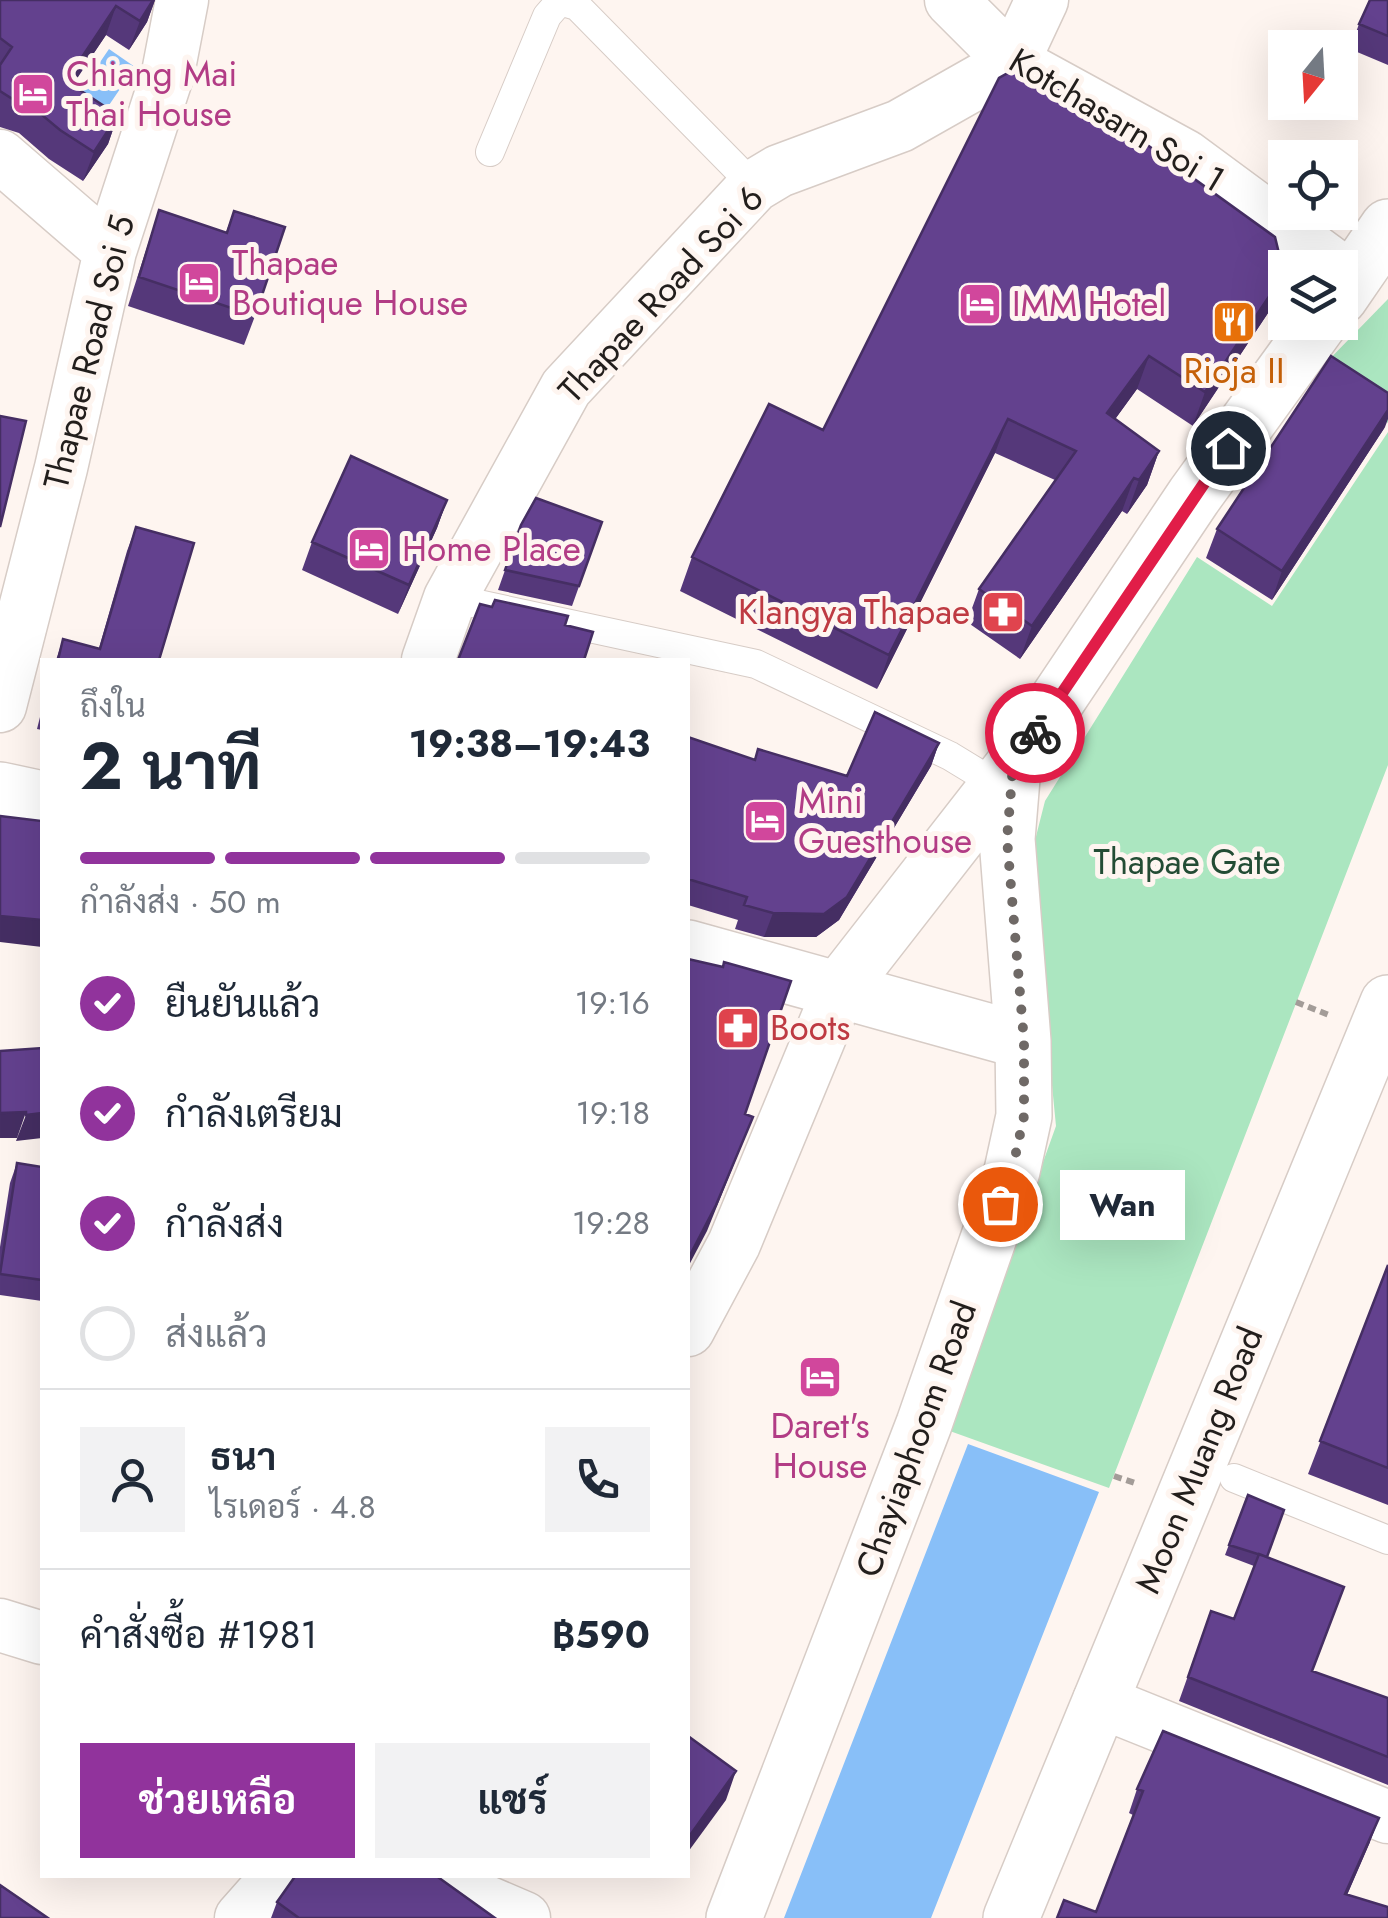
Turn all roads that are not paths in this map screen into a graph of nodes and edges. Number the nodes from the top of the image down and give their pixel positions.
1 (182, 0) edge
2 (950, 0) edge
3 (1042, 0) edge
4 (1013, 62) junction
5 (490, 152) dead end
6 (0, 156) edge
7 (754, 186) junction
8 (1388, 227) edge
9 (1294, 250) edge
10 (110, 251) junction
11 (1358, 264) edge
12 (1302, 340) edge
13 (450, 598) junction
14 (429, 658) edge
15 (0, 706) edge
16 (1004, 775) junction
17 (0, 790) edge
18 (40, 798) edge
19 (690, 949) edge
20 (840, 988) junction
21 (1364, 1012) edge
22 (1024, 1041) junction
23 (690, 1326) edge
24 (1234, 1478) dead end
25 (1388, 1540) edge
26 (0, 1626) edge
27 (40, 1637) edge
28 (1099, 1702) junction
29 (1388, 1817) edge
30 (275, 1878) edge
31 (442, 1878) edge
32 (241, 1918) edge
33 (524, 1918) edge
34 (734, 1918) edge
35 (1011, 1918) edge

1 - 10 street, Thapae Road Soi 5
2 - 4 street, Kotchasarn Soi 1
3 - 4 street
4 - 7 street, Thapae Road Soi 6
4 - 9 street, Kotchasarn Soi 1
5 - 7 lane
6 - 10 street
7 - 13 street, Thapae Road Soi 6
8 - 11 main road
10 - 15 street, Thapae Road Soi 5
12 - 16 main road
13 - 14 street, Thapae Road Soi 6
13 - 16 lane
16 - 20 main road
16 - 22 main road, Chayiaphoom Road
17 - 18 main road
19 - 20 main road
20 - 22 main road
20 - 23 street
21 - 28 main road, Moon Muang Road
22 - 34 main road, Chayiaphoom Road
24 - 25 lane
26 - 27 street
28 - 29 street
28 - 35 main road, Moon Muang Road
30 - 32 street
31 - 33 street

